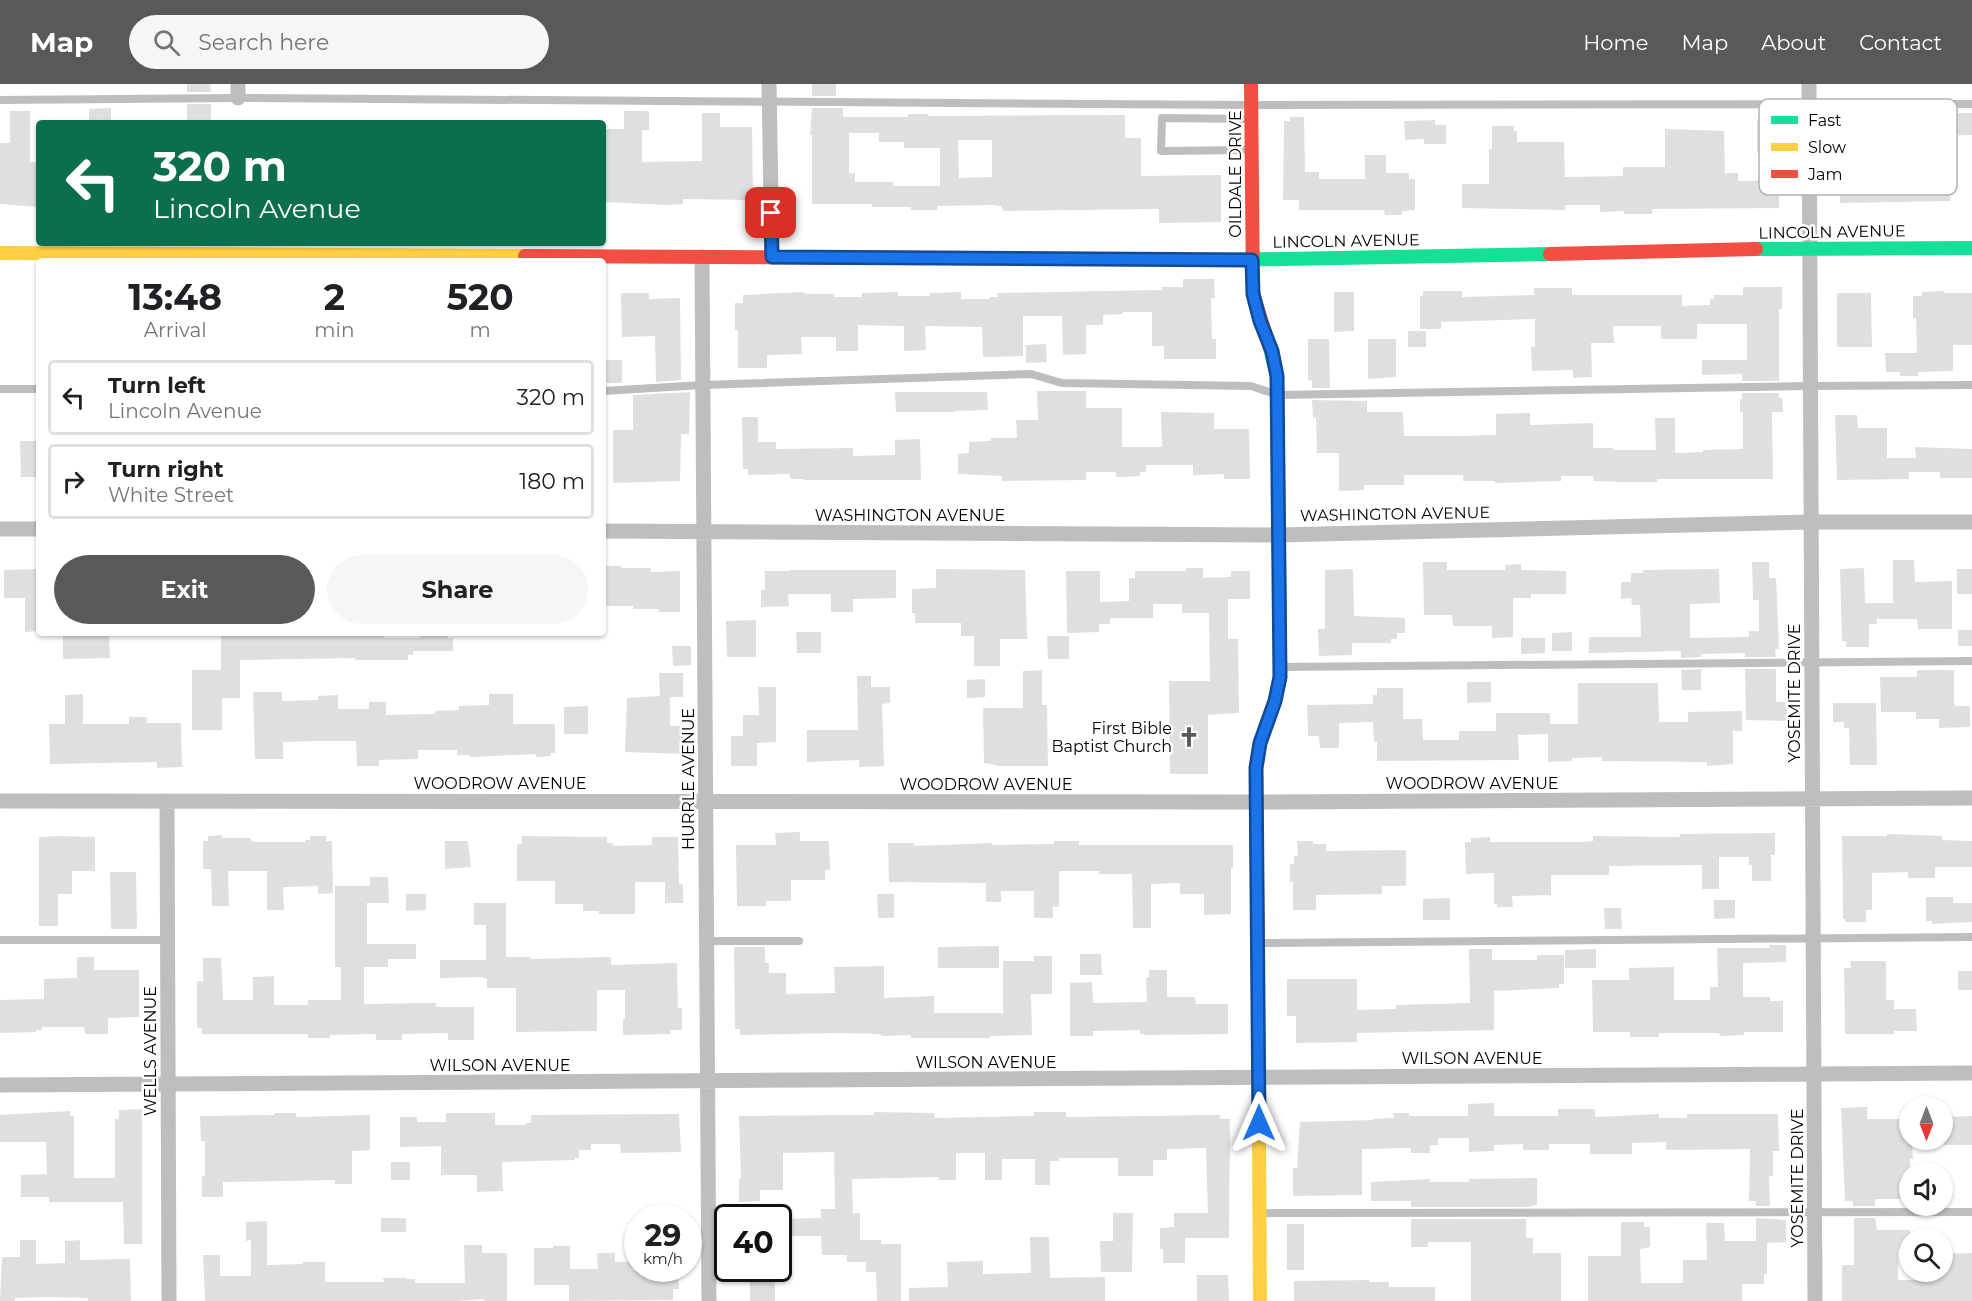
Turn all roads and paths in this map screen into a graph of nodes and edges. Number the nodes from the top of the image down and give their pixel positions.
1 (770, 84) edge
2 (1251, 84) edge
3 (238, 91) edge
4 (0, 100) edge
5 (770, 101) junction
6 (1957, 104) edge
7 (1972, 104) edge
8 (1251, 105) junction
9 (1759, 105) edge
10 (1251, 119) junction
11 (1251, 150) junction
12 (1809, 195) edge
13 (1809, 248) junction
14 (1972, 248) edge
15 (0, 253) edge
16 (161, 257) edge
17 (702, 257) junction
18 (772, 257) junction
19 (1252, 260) junction
20 (703, 385) junction
21 (1972, 385) edge
22 (1810, 386) junction
23 (0, 389) edge
24 (36, 389) edge
25 (606, 391) edge
26 (1278, 395) junction
27 (1811, 522) junction
28 (1972, 522) edge
29 (0, 529) edge
30 (36, 529) edge
31 (606, 531) edge
32 (704, 532) junction
33 (1279, 535) junction
34 (1972, 661) edge
35 (1812, 662) junction
36 (1280, 667) junction
37 (1972, 798) edge
38 (1812, 799) junction
39 (0, 801) edge
40 (167, 801) junction
41 (706, 802) junction
42 (1256, 802) junction
43 (1972, 937) edge
44 (1815, 938) junction
45 (0, 940) edge
46 (167, 940) junction
47 (707, 941) junction
48 (799, 941) dead end
49 (1257, 943) junction
50 (1972, 1073) edge
51 (1815, 1074) junction
52 (1258, 1078) junction
53 (708, 1082) junction
54 (0, 1085) edge
55 (168, 1085) junction
56 (1972, 1212) edge
57 (1259, 1213) junction
58 (1815, 1213) junction
59 (169, 1301) edge
60 (709, 1301) edge
61 (1260, 1301) edge
62 (1815, 1301) edge

1 - 5 street
2 - 8 street, OILDALE DRIVE
3 - 4 lane
3 - 5 lane
5 - 8 lane
5 - 18 street
6 - 7 lane
8 - 9 lane
8 - 10 street, OILDALE DRIVE
10 - 11 street, OILDALE DRIVE
10 - 11 lane
11 - 19 street, OILDALE DRIVE
12 - 13 street, YOSEMITE DRIVE
13 - 14 street, LINCOLN AVENUE
13 - 19 street, LINCOLN AVENUE
13 - 22 street, YOSEMITE DRIVE
15 - 16 street, LINCOLN AVENUE
16 - 17 street, LINCOLN AVENUE
17 - 18 street, LINCOLN AVENUE
17 - 20 street, HURRLE AVENUE
18 - 19 street, LINCOLN AVENUE
19 - 26 street, OILDALE DRIVE
20 - 25 lane
20 - 26 lane
20 - 32 street, HURRLE AVENUE
21 - 22 lane
22 - 26 lane
22 - 27 street, YOSEMITE DRIVE
23 - 24 lane
26 - 33 street, OILDALE DRIVE
27 - 28 street, WASHINGTON AVENUE
27 - 33 street, WASHINGTON AVENUE
27 - 35 street, YOSEMITE DRIVE
29 - 30 street
31 - 32 street, WASHINGTON AVENUE
32 - 33 street, WASHINGTON AVENUE
32 - 41 street, HURRLE AVENUE
33 - 36 street, OILDALE DRIVE
34 - 35 lane
35 - 36 lane
35 - 38 street, YOSEMITE DRIVE
36 - 42 street, OILDALE DRIVE
37 - 38 street, WOODROW AVENUE
38 - 42 street, WOODROW AVENUE
38 - 44 street, YOSEMITE DRIVE
39 - 40 street, WOODROW AVENUE
40 - 41 street, WOODROW AVENUE
40 - 46 street, WELLS AVENUE
41 - 42 street, WOODROW AVENUE
41 - 47 street, HURRLE AVENUE
42 - 49 street, OILDALE DRIVE
43 - 44 lane
44 - 49 lane
44 - 51 street, YOSEMITE DRIVE
45 - 46 lane
46 - 55 street, WELLS AVENUE
47 - 48 lane
47 - 53 street, HURRLE AVENUE
49 - 52 street, OILDALE DRIVE
50 - 51 street, WILSON AVENUE
51 - 52 street, WILSON AVENUE
51 - 58 street, YOSEMITE DRIVE
52 - 53 street, WILSON AVENUE
52 - 57 street, OILDALE DRIVE
53 - 55 street, WILSON AVENUE
53 - 60 street, HURRLE AVENUE
54 - 55 street, WILSON AVENUE
55 - 59 street, WELLS AVENUE
56 - 58 lane
57 - 58 lane
57 - 61 street, OILDALE DRIVE
58 - 62 street, YOSEMITE DRIVE

